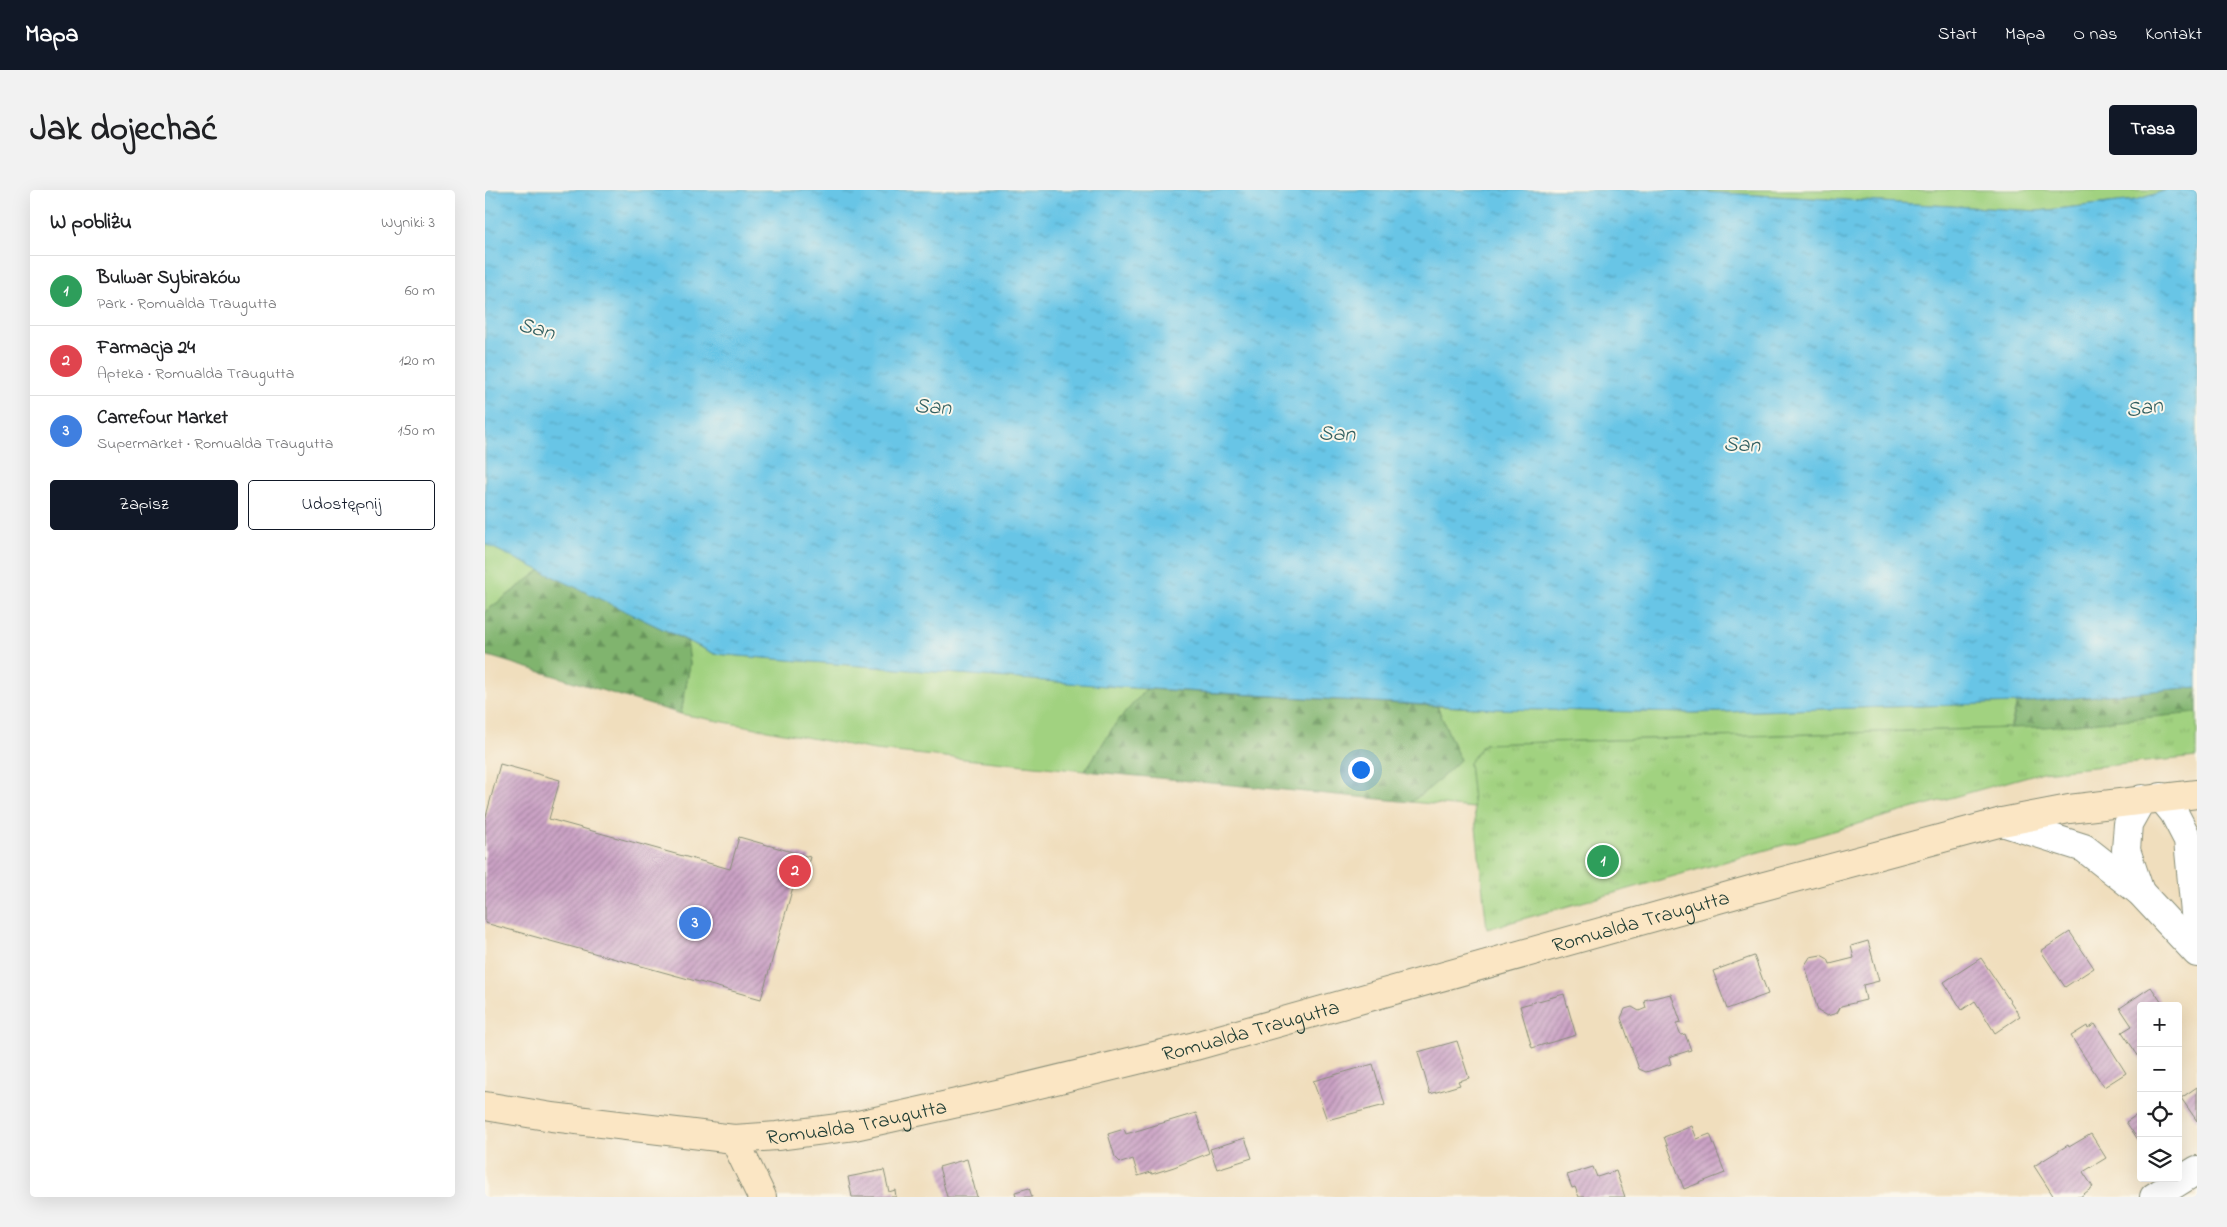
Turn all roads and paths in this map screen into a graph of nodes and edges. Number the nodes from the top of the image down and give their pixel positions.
1 (2197, 794) edge
2 (2151, 798) junction
3 (2001, 822) junction
4 (2140, 892) junction
5 (2196, 915) edge
6 (2197, 954) edge
7 (485, 1106) edge
8 (735, 1138) junction
9 (2197, 1170) edge
10 (762, 1197) edge
11 (2154, 1197) edge

1 - 2 street, Romualda Traugutta
2 - 3 street, Romualda Traugutta
2 - 4 street
2 - 5 street
3 - 4 street
3 - 8 street, Romualda Traugutta
4 - 6 street
7 - 8 street, Romualda Traugutta
8 - 10 street
9 - 11 street

